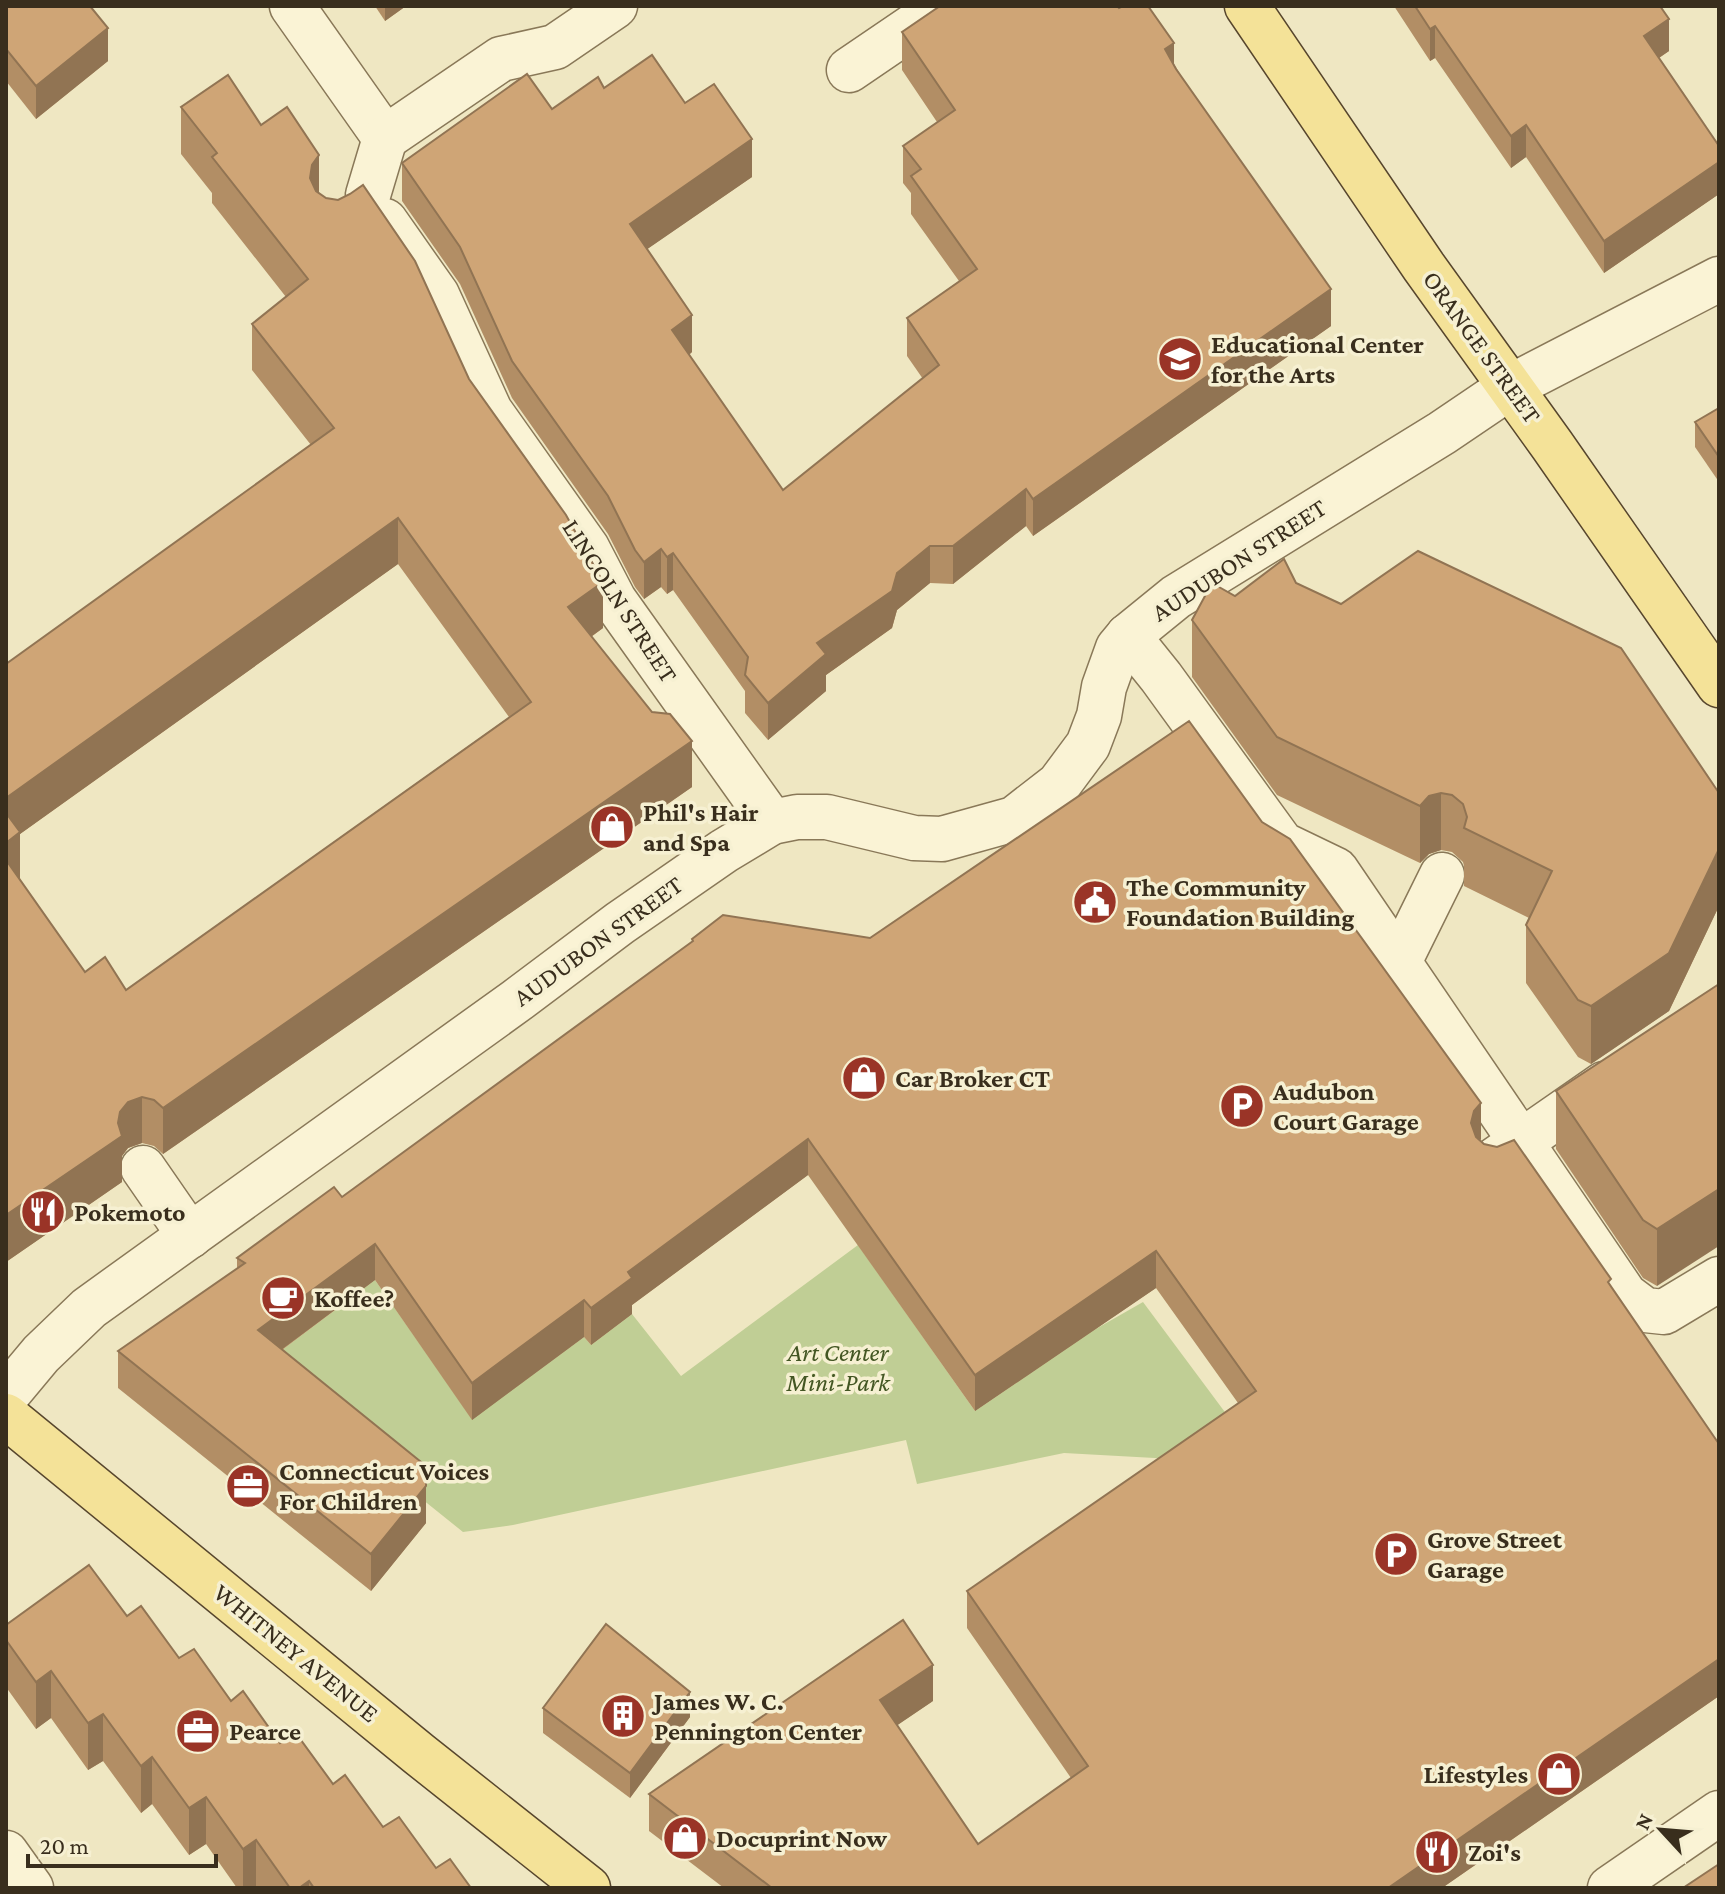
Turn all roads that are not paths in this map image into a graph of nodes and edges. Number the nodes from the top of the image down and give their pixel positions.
1 (292, 6) edge
2 (615, 6) edge
3 (943, 6) edge
4 (1247, 6) edge
5 (849, 70) dead end
6 (385, 138) junction
7 (1719, 279) edge
8 (1510, 387) junction
9 (1128, 636) junction
10 (1719, 685) edge
11 (772, 822) junction
12 (1442, 875) dead end
13 (1399, 962) junction
14 (1632, 1066) edge
15 (1508, 1150) junction
16 (143, 1168) dead end
17 (190, 1236) junction
18 (1719, 1279) edge
19 (6, 1396) edge
20 (6, 1416) edge
21 (1719, 1813) edge
22 (6, 1853) edge
23 (31, 1888) edge
24 (588, 1888) edge
25 (1610, 1888) edge

1 - 6 street
2 - 6 street
3 - 5 street
4 - 8 main road, ORANGE STREET
6 - 11 street, LINCOLN STREET
7 - 8 street, AUDUBON STREET
8 - 9 street, AUDUBON STREET
8 - 10 main road, ORANGE STREET
9 - 11 street, AUDUBON STREET
9 - 13 street
11 - 17 street, AUDUBON STREET
12 - 13 street
13 - 15 street
14 - 15 street
15 - 18 street
16 - 17 street
17 - 19 street, AUDUBON STREET
20 - 24 main road, WHITNEY AVENUE
21 - 25 street
22 - 23 street

